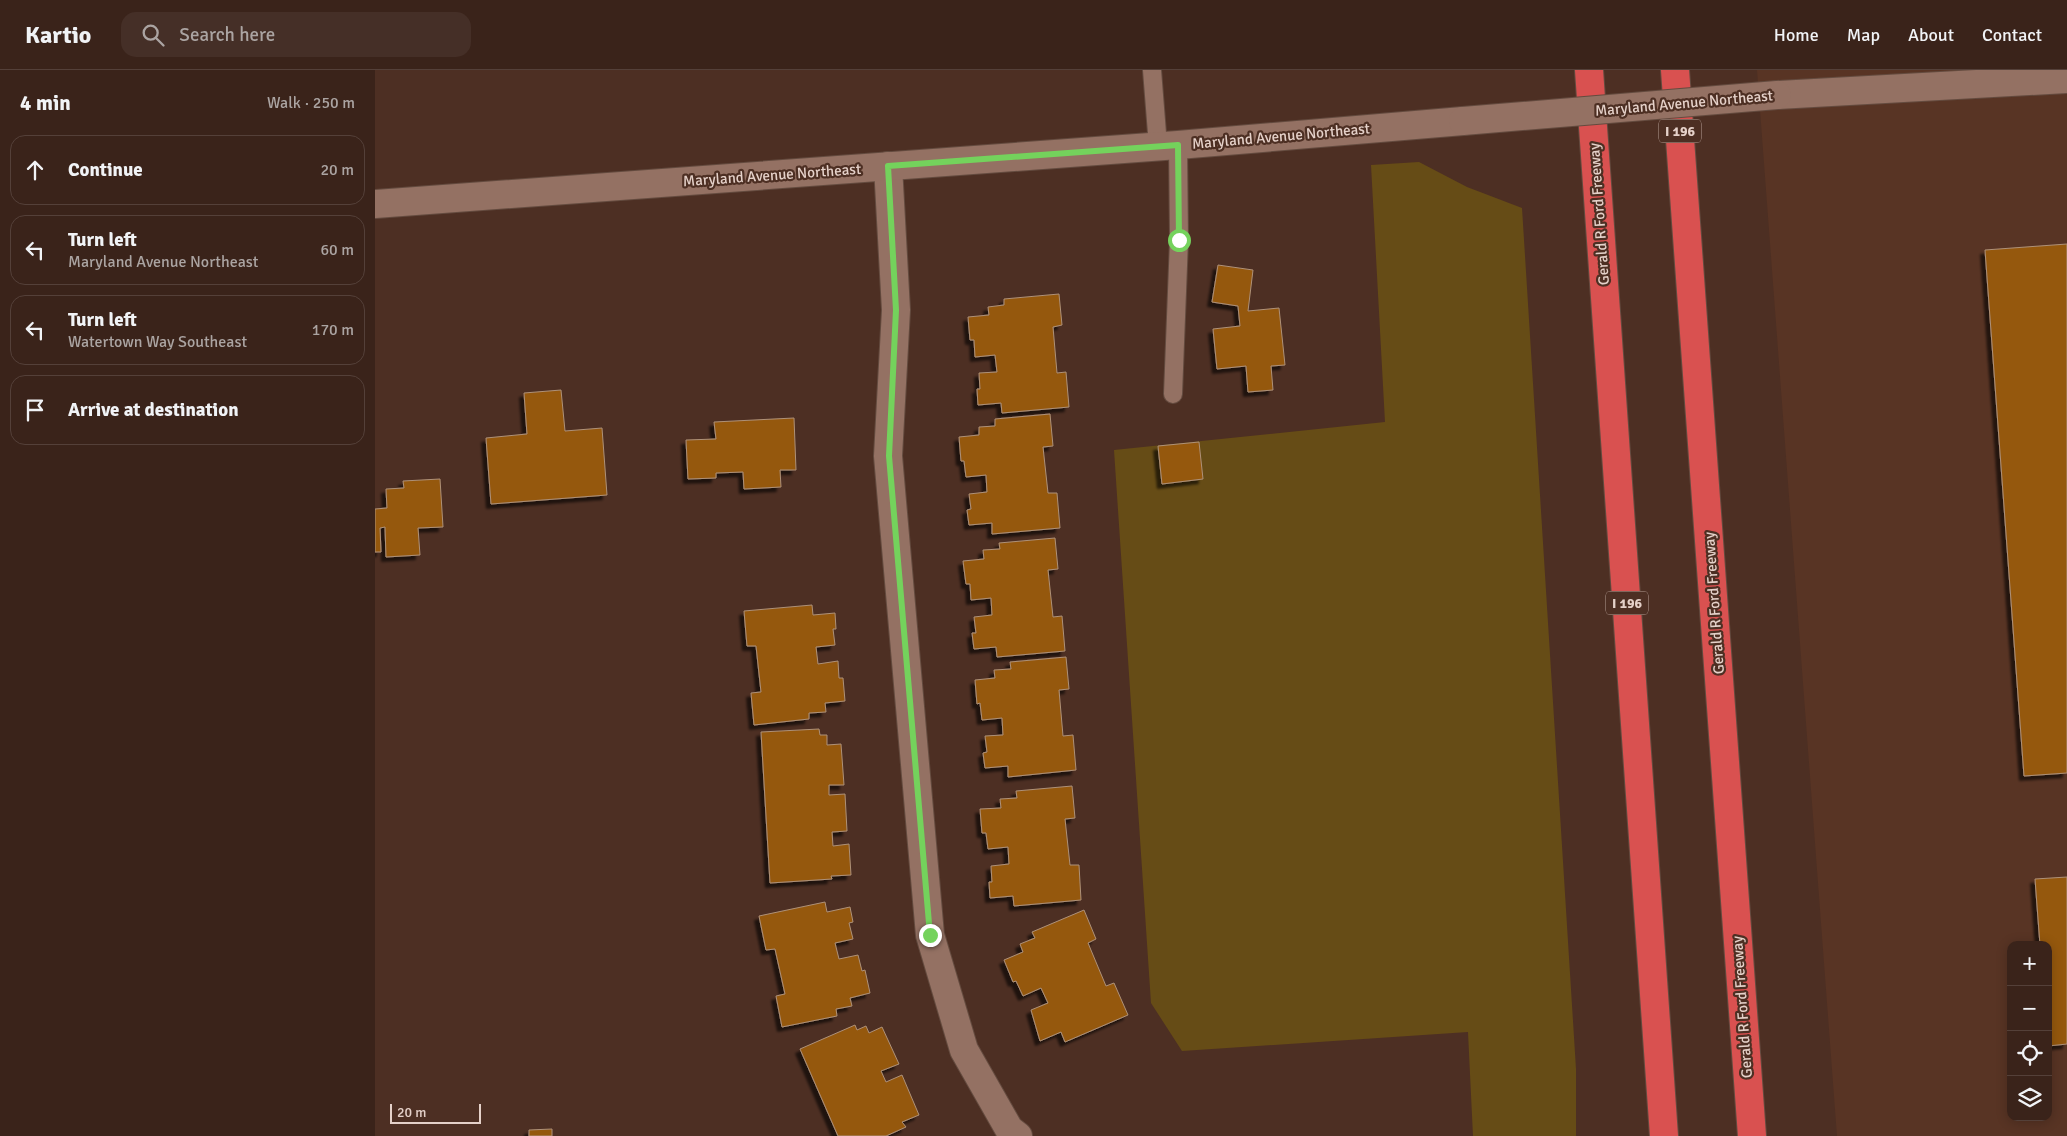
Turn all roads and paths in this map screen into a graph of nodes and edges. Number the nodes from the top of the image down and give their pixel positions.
1 (1152, 70) edge
2 (1589, 70) edge
3 (1675, 70) edge
4 (1681, 70) edge
5 (2067, 78) edge
6 (1168, 146) junction
7 (888, 166) junction
8 (1685, 191) junction
9 (375, 204) edge
10 (1173, 394) dead end
11 (1017, 1136) edge
12 (1664, 1136) edge
13 (1752, 1136) edge

1 - 6 lane
2 - 12 highway, Gerald R Ford Freeway / I 196
3 - 8 highway, Gerald R Ford Freeway / I 196
4 - 8 highway
5 - 6 street, Maryland Avenue Northeast, bridge
6 - 7 street, Maryland Avenue Northeast
6 - 10 lane
7 - 9 street, Maryland Avenue Northeast
7 - 11 street
8 - 13 highway, Gerald R Ford Freeway / I 196

